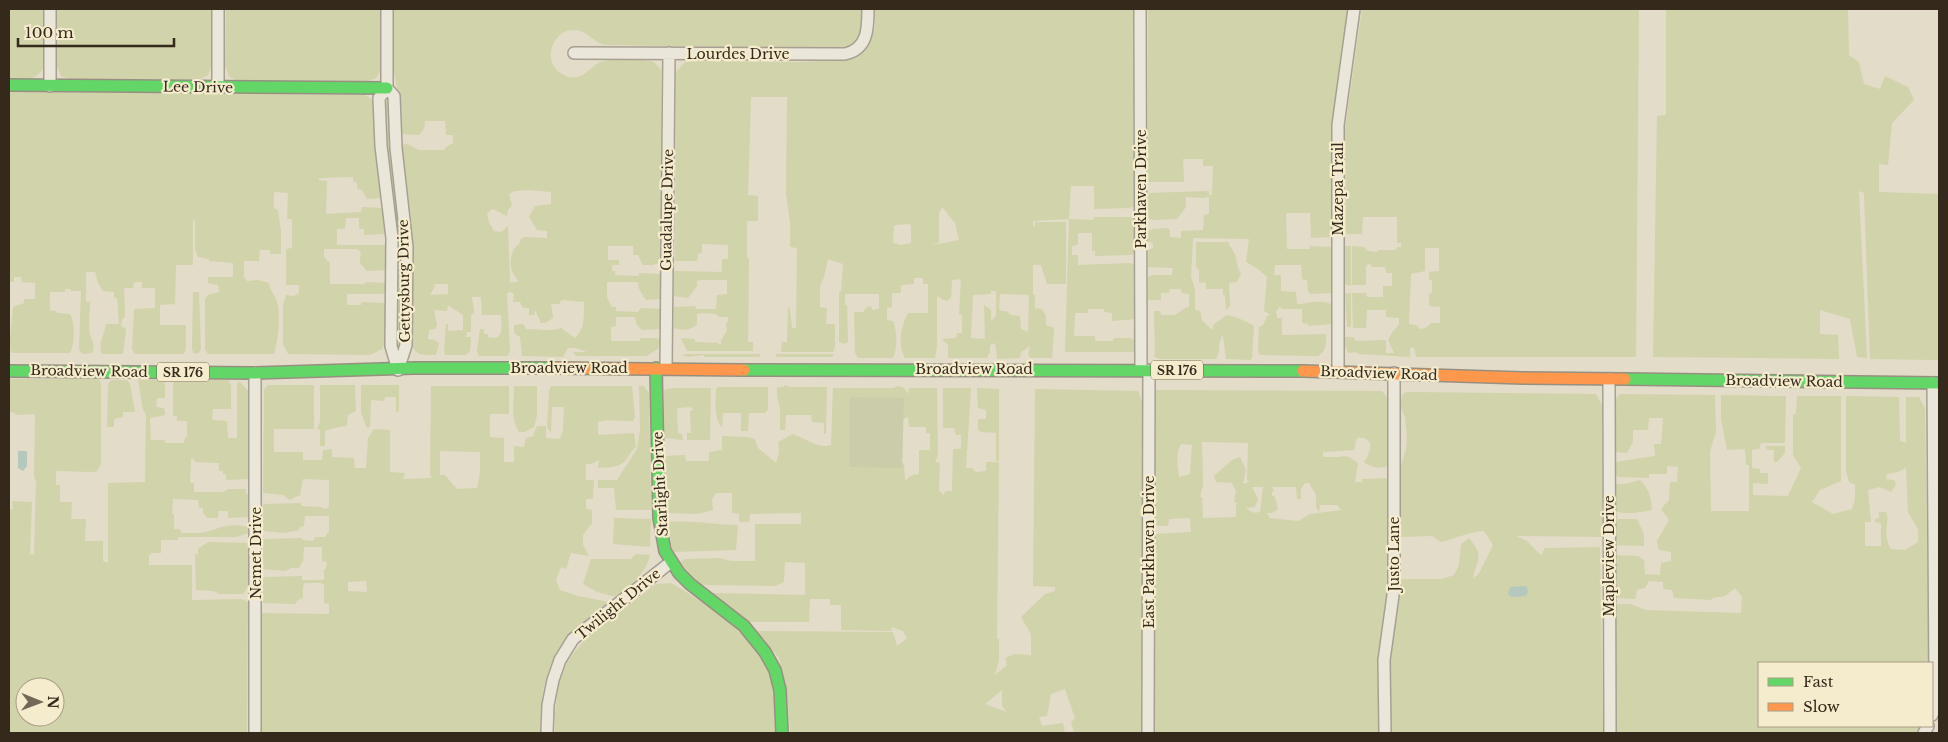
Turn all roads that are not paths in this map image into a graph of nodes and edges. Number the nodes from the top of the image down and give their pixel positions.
1 (50, 9) edge
2 (218, 9) edge
3 (387, 9) edge
4 (868, 9) edge
5 (1140, 9) edge
6 (1354, 9) edge
7 (574, 53) dead end
8 (669, 53) junction
9 (9, 85) edge
10 (50, 86) junction
11 (218, 87) junction
12 (387, 88) junction
13 (661, 368) junction
14 (398, 370) junction
15 (1145, 370) junction
16 (9, 371) edge
17 (1338, 371) junction
18 (255, 373) junction
19 (1394, 373) junction
20 (1609, 379) junction
21 (1936, 383) edge
22 (670, 562) junction
23 (1933, 712) edge
24 (255, 733) edge
25 (548, 733) edge
26 (782, 733) edge
27 (1148, 733) edge
28 (1385, 733) edge
29 (1610, 733) edge

1 - 10 street
2 - 11 street
3 - 12 street, Gettysburg Drive
4 - 8 street, Lourdes Drive
5 - 15 street, Parkhaven Drive
6 - 17 street, Mazepa Trail
7 - 8 street, Lourdes Drive
8 - 13 street, Guadalupe Drive
9 - 10 main road, Lee Drive
10 - 11 main road, Lee Drive
11 - 12 main road, Lee Drive
12 - 14 street, Gettysburg Drive
13 - 14 main road, Broadview Road / SR 176
13 - 15 main road, Broadview Road / SR 176
13 - 22 main road, Starlight Drive
14 - 18 main road, Broadview Road / SR 176
15 - 17 main road, Broadview Road / SR 176
15 - 27 street, East Parkhaven Drive
16 - 18 main road, Broadview Road / SR 176
17 - 19 main road, Broadview Road / SR 176
18 - 24 street, Nemet Drive
19 - 20 main road, Broadview Road / SR 176
19 - 28 street, Justo Lane
20 - 21 main road, Broadview Road / SR 176
20 - 29 street, Mapleview Drive
21 - 23 street
22 - 25 street, Twilight Drive
22 - 26 main road, Starlight Drive

